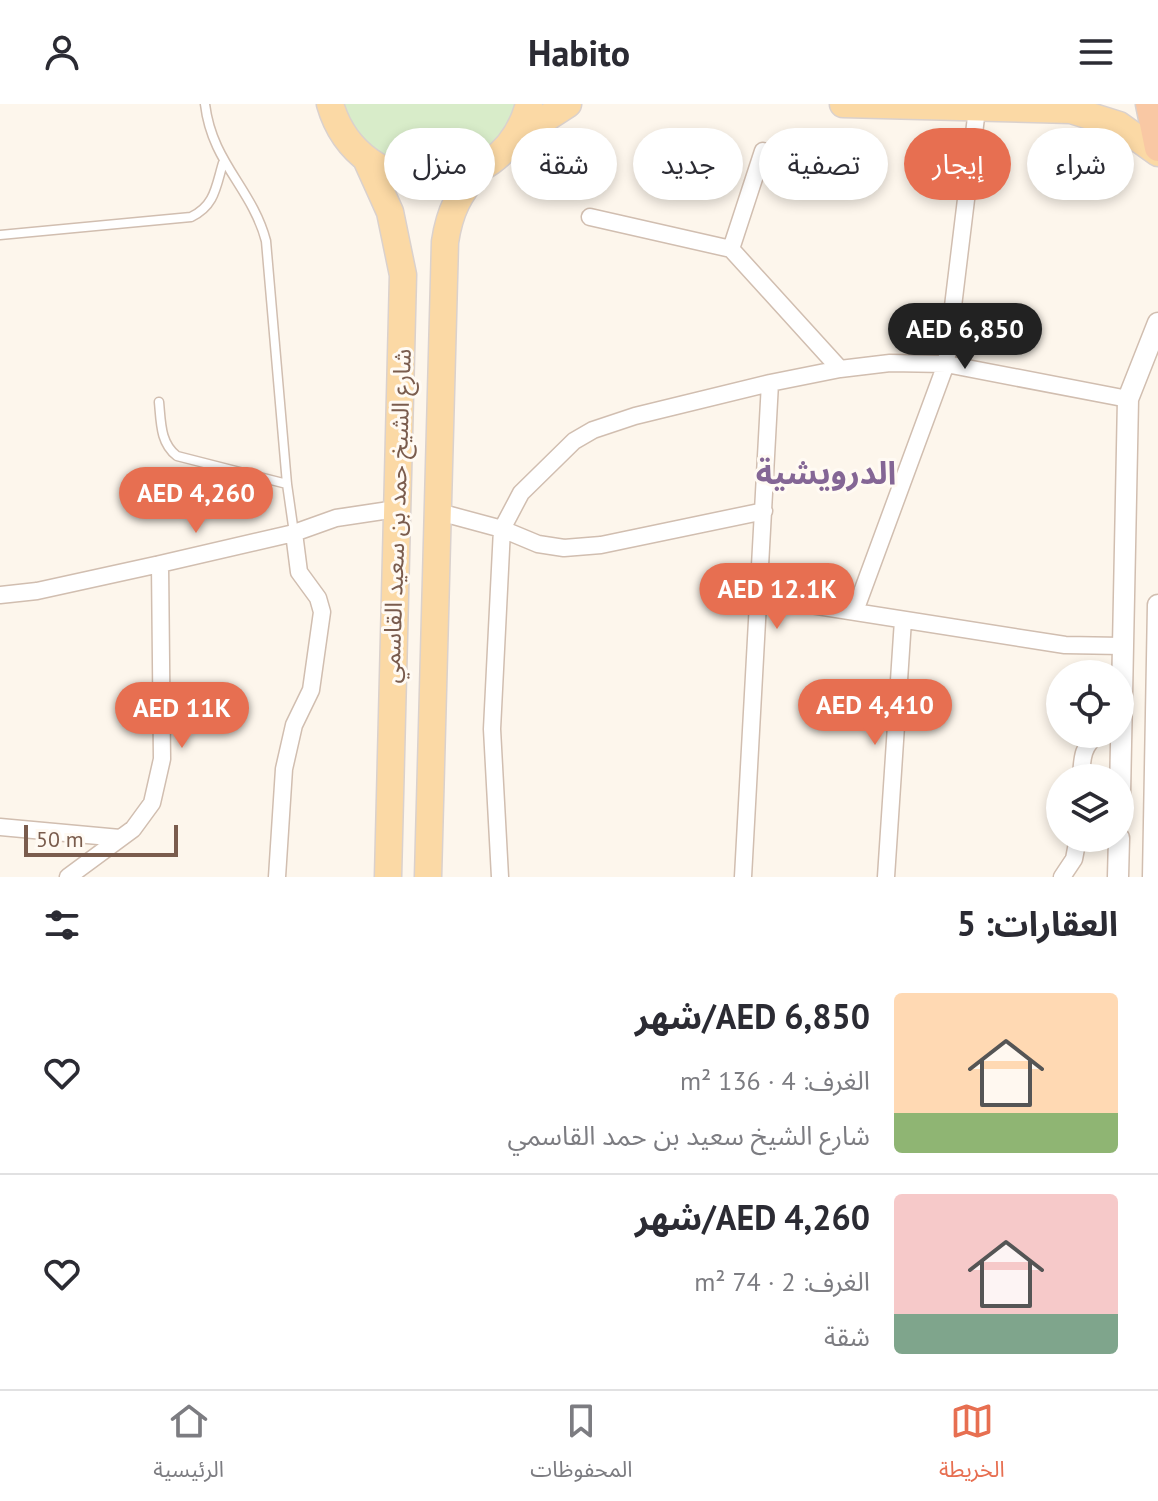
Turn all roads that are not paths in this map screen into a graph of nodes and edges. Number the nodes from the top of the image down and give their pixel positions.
1 (205, 104) edge
2 (313, 104) edge
3 (529, 104) edge
4 (568, 104) edge
5 (843, 104) edge
6 (1149, 104) edge
7 (977, 109) junction
8 (333, 113) edge
9 (520, 128) edge
10 (532, 128) edge
11 (511, 142) edge
12 (1158, 151) edge
13 (495, 157) edge
14 (367, 161) junction
15 (223, 163) junction
16 (759, 163) edge
17 (384, 170) edge
18 (457, 200) edge
19 (590, 217) dead end
20 (0, 235) edge
21 (731, 249) junction
22 (1158, 323) edge
23 (946, 364) junction
24 (840, 369) junction
25 (770, 383) junction
26 (1128, 399) junction
27 (159, 402) dead end
28 (287, 484) junction
29 (396, 509) junction
30 (764, 511) junction
31 (439, 512) junction
32 (502, 529) junction
33 (294, 533) junction
34 (160, 564) junction
35 (0, 595) edge
36 (759, 597) junction
37 (1158, 605) edge
38 (855, 611) junction
39 (903, 620) junction
40 (1122, 646) junction
41 (1122, 660) edge
42 (0, 827) edge
43 (120, 838) junction
44 (1075, 852) edge
45 (1119, 852) edge
46 (68, 877) edge
47 (277, 877) edge
48 (388, 877) edge
49 (428, 877) edge
50 (500, 877) edge
51 (743, 877) edge
52 (886, 877) edge
53 (1062, 877) edge
54 (1118, 877) edge
55 (1153, 877) edge

1 - 15 lane
2 - 8 street
3 - 9 main road
4 - 10 main road
5 - 7 main road
6 - 12 highway
7 - 12 main road
7 - 23 street
8 - 14 main road
11 - 13 main road
14 - 17 main road
14 - 29 main road, شارع الشيخ حمد بن سعيد القاسمي
15 - 20 lane
15 - 28 lane
16 - 21 street
18 - 31 main road, شارع الشيخ حمد بن سعيد القاسمي
19 - 21 street
21 - 24 street
22 - 26 street
23 - 24 street
23 - 26 street
23 - 38 street
24 - 25 street
25 - 30 street
25 - 32 street
26 - 40 street
27 - 28 lane
28 - 33 lane
29 - 33 street
29 - 48 main road, شارع الشيخ حمد بن سعيد القاسمي
30 - 32 street
30 - 36 street
31 - 32 street
31 - 49 main road, شارع الشيخ حمد بن سعيد القاسمي
32 - 50 street
33 - 34 street
33 - 47 street
34 - 35 street
34 - 43 street
36 - 38 street
36 - 51 street
37 - 55 street
38 - 39 street
39 - 40 street
39 - 52 street
40 - 41 street
42 - 43 street
43 - 46 street
44 - 53 street
45 - 54 street

